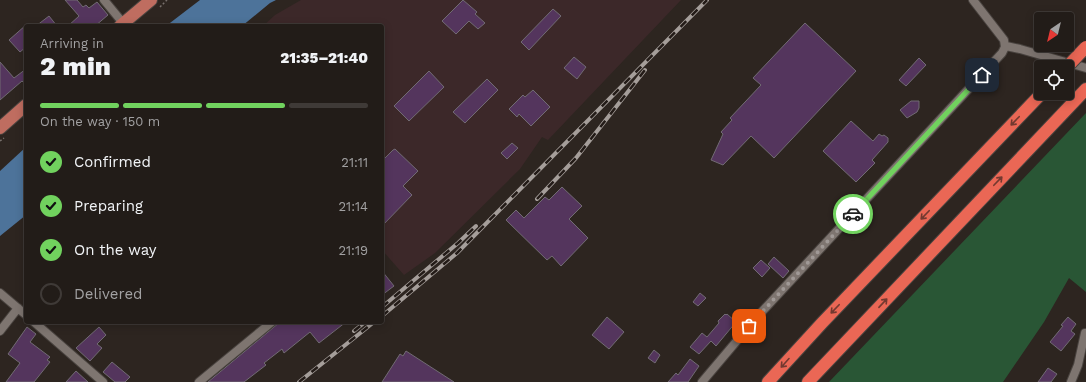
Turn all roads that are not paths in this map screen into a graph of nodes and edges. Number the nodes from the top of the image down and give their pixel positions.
1 (104, 0) edge
2 (151, 0) edge
3 (973, 0) edge
4 (122, 24) edge
5 (1006, 46) junction
6 (1086, 47) edge
7 (1073, 60) edge
8 (1086, 68) edge
9 (1083, 93) edge
10 (1035, 100) edge
11 (24, 107) edge
12 (0, 128) edge
13 (0, 293) edge
14 (18, 308) junction
15 (24, 314) edge
16 (36, 324) edge
17 (270, 324) edge
18 (0, 331) edge
19 (1085, 333) dead end
20 (103, 382) edge
21 (199, 382) edge
22 (702, 382) edge
23 (768, 382) edge
24 (808, 382) edge
25 (1071, 382) edge

1 - 4 street
2 - 4 main road
3 - 5 street
5 - 8 street
5 - 22 street
6 - 7 highway, bridge
24 -> 9 highway
10 -> 23 highway
11 - 12 main road
13 - 14 street
14 - 15 street
14 - 18 street
16 - 20 street
17 - 21 street
19 - 25 street

